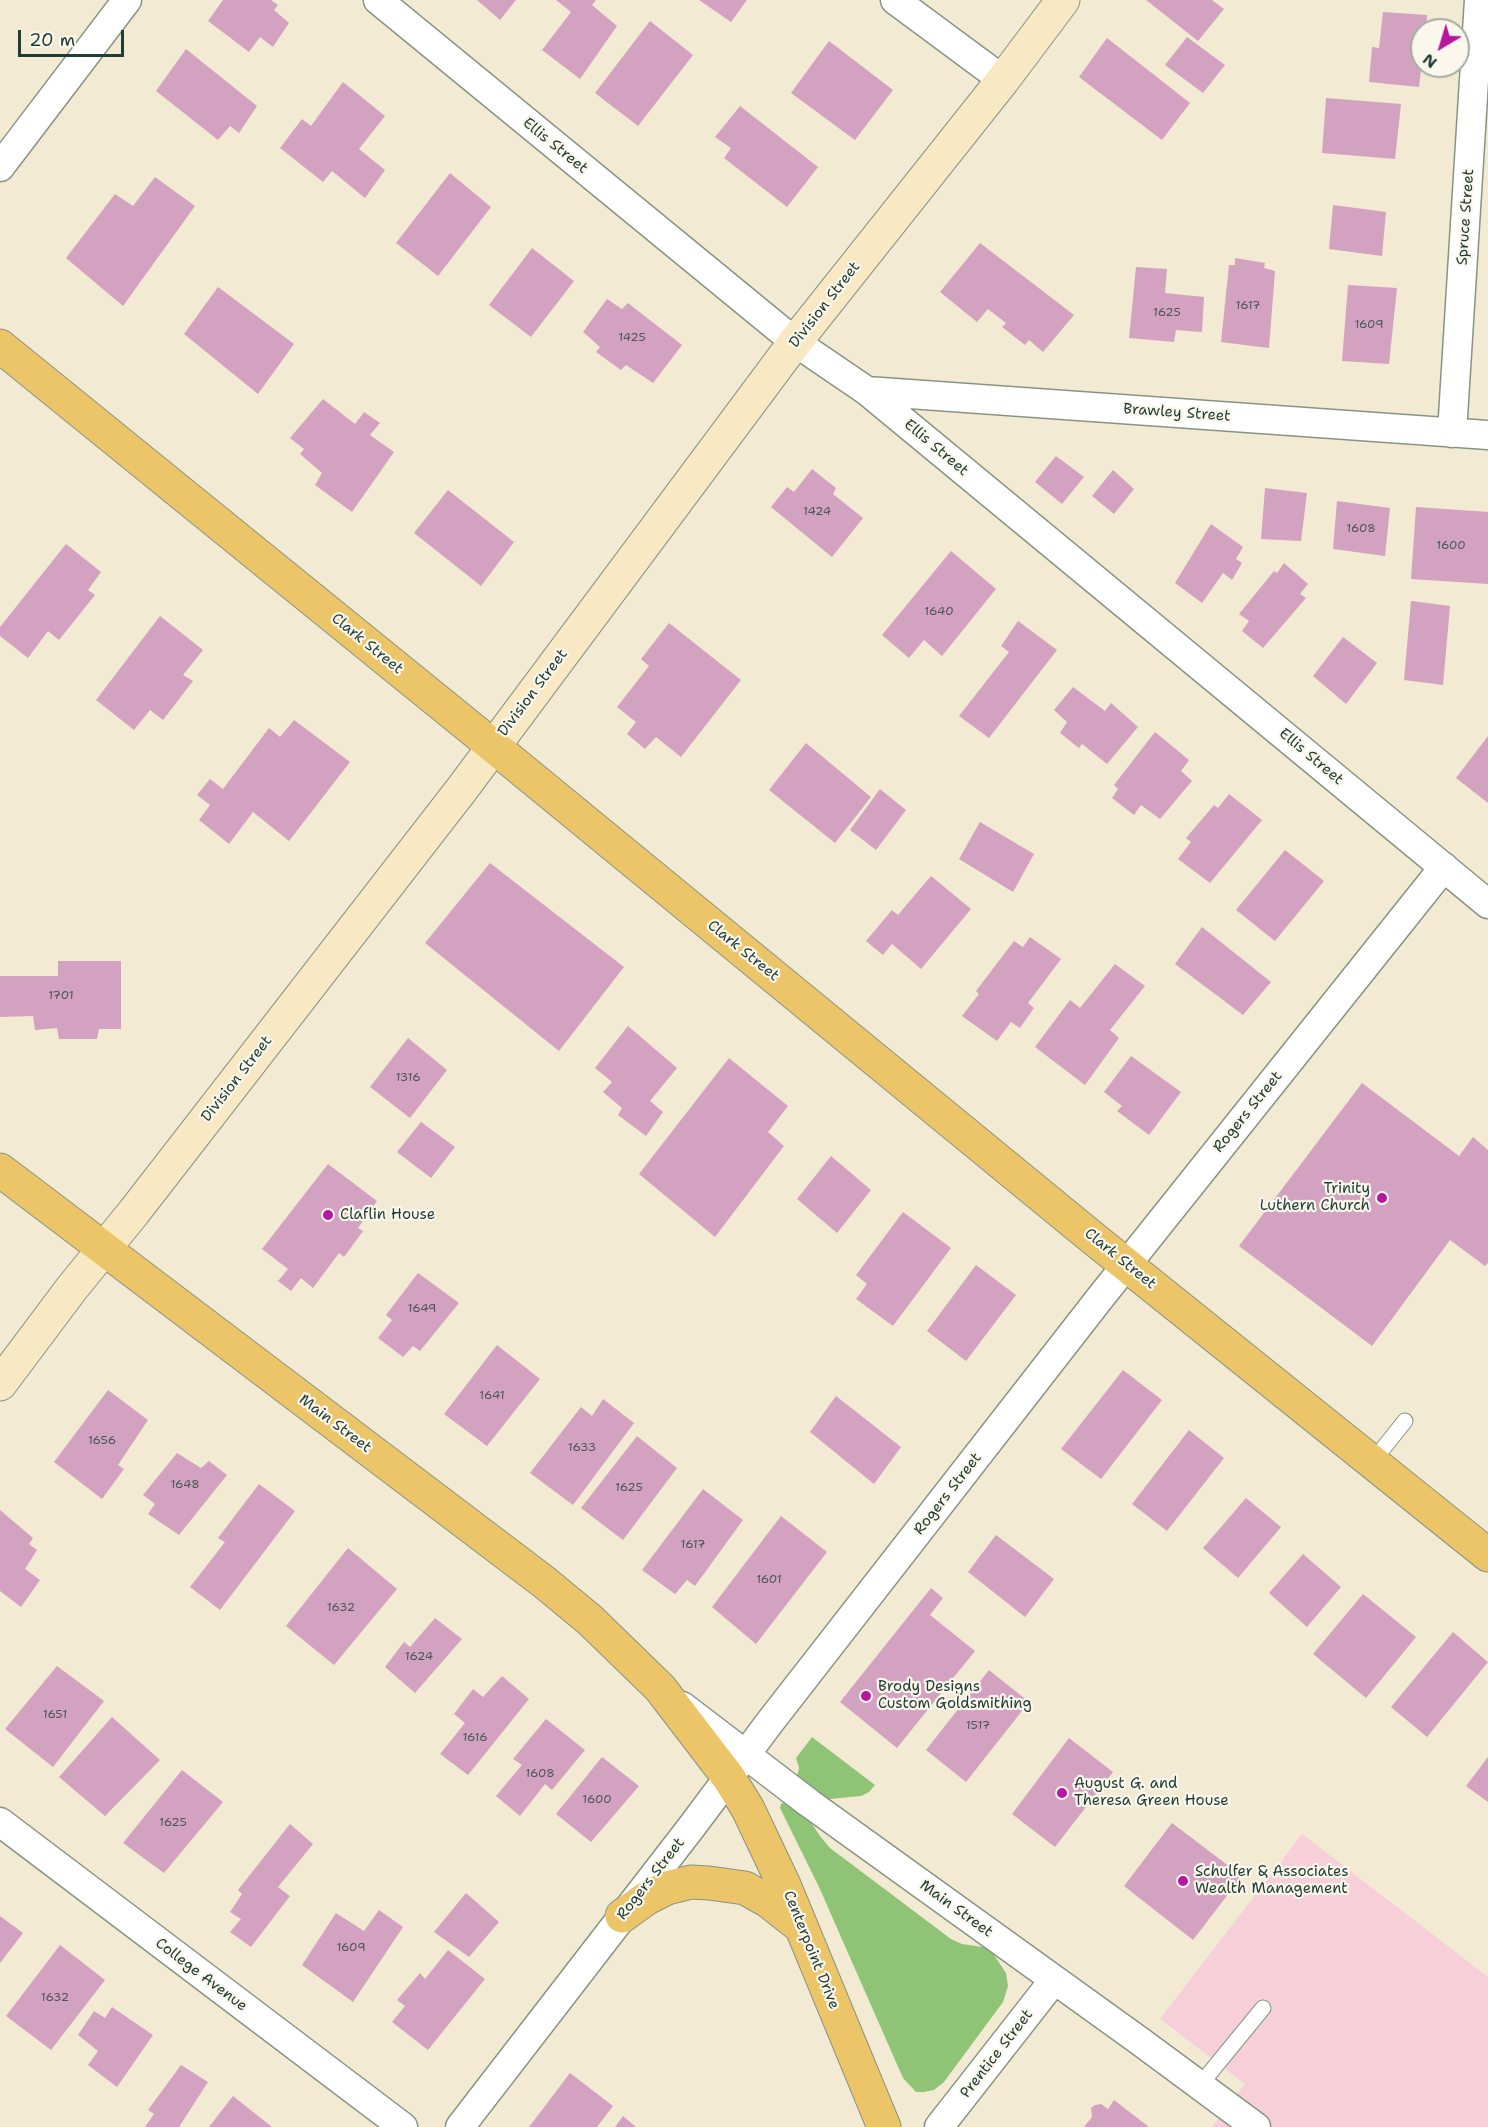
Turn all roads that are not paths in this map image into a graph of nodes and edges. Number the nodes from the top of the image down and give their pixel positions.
1 (127, 0) edge
2 (378, 0) edge
3 (894, 0) edge
4 (1063, 0) edge
5 (1479, 0) edge
6 (1003, 80) junction
7 (0, 167) edge
8 (795, 342) junction
9 (0, 346) edge
10 (867, 391) junction
11 (1452, 433) junction
12 (1488, 435) edge
13 (493, 746) junction
14 (1444, 867) junction
15 (1488, 904) edge
16 (0, 1170) edge
17 (104, 1249) junction
18 (1126, 1264) junction
19 (0, 1384) edge
20 (1405, 1421) dead end
21 (1373, 1461) junction
22 (1488, 1555) edge
23 (737, 1767) junction
24 (0, 1822) edge
25 (622, 1916) junction
26 (801, 1926) junction
27 (1054, 1980) junction
28 (1263, 2008) dead end
29 (1200, 2085) junction
30 (402, 2127) edge
31 (460, 2127) edge
32 (884, 2127) edge
33 (939, 2127) edge
34 (1256, 2127) edge

1 - 7 street
2 - 8 street, Ellis Street
3 - 6 street
4 - 6 main road, Division Street
5 - 11 street, Spruce Street
6 - 8 main road, Division Street
8 - 10 street, Ellis Street
8 - 13 main road, Division Street
9 - 13 main road, Clark Street
10 - 11 street, Brawley Street
10 - 14 street, Ellis Street
11 - 12 street, Brawley Street
13 - 17 main road, Division Street
13 - 18 main road, Clark Street
14 - 15 street, Ellis Street
14 - 18 street, Rogers Street
16 - 17 main road, Main Street
17 - 19 main road, Division Street
17 - 23 main road, Main Street
18 - 21 main road, Clark Street
18 - 23 street, Rogers Street
20 - 21 lane
21 - 22 main road, Clark Street
23 - 25 street, Rogers Street
23 - 26 main road, Centerpoint Drive
23 - 27 street, Main Street
24 - 30 street, College Avenue
25 - 26 main road
25 - 31 street, Rogers Street
26 - 32 main road, Centerpoint Drive
27 - 29 street, Main Street
27 - 33 street, Prentice Street
28 - 29 lane
29 - 34 street, Main Street

